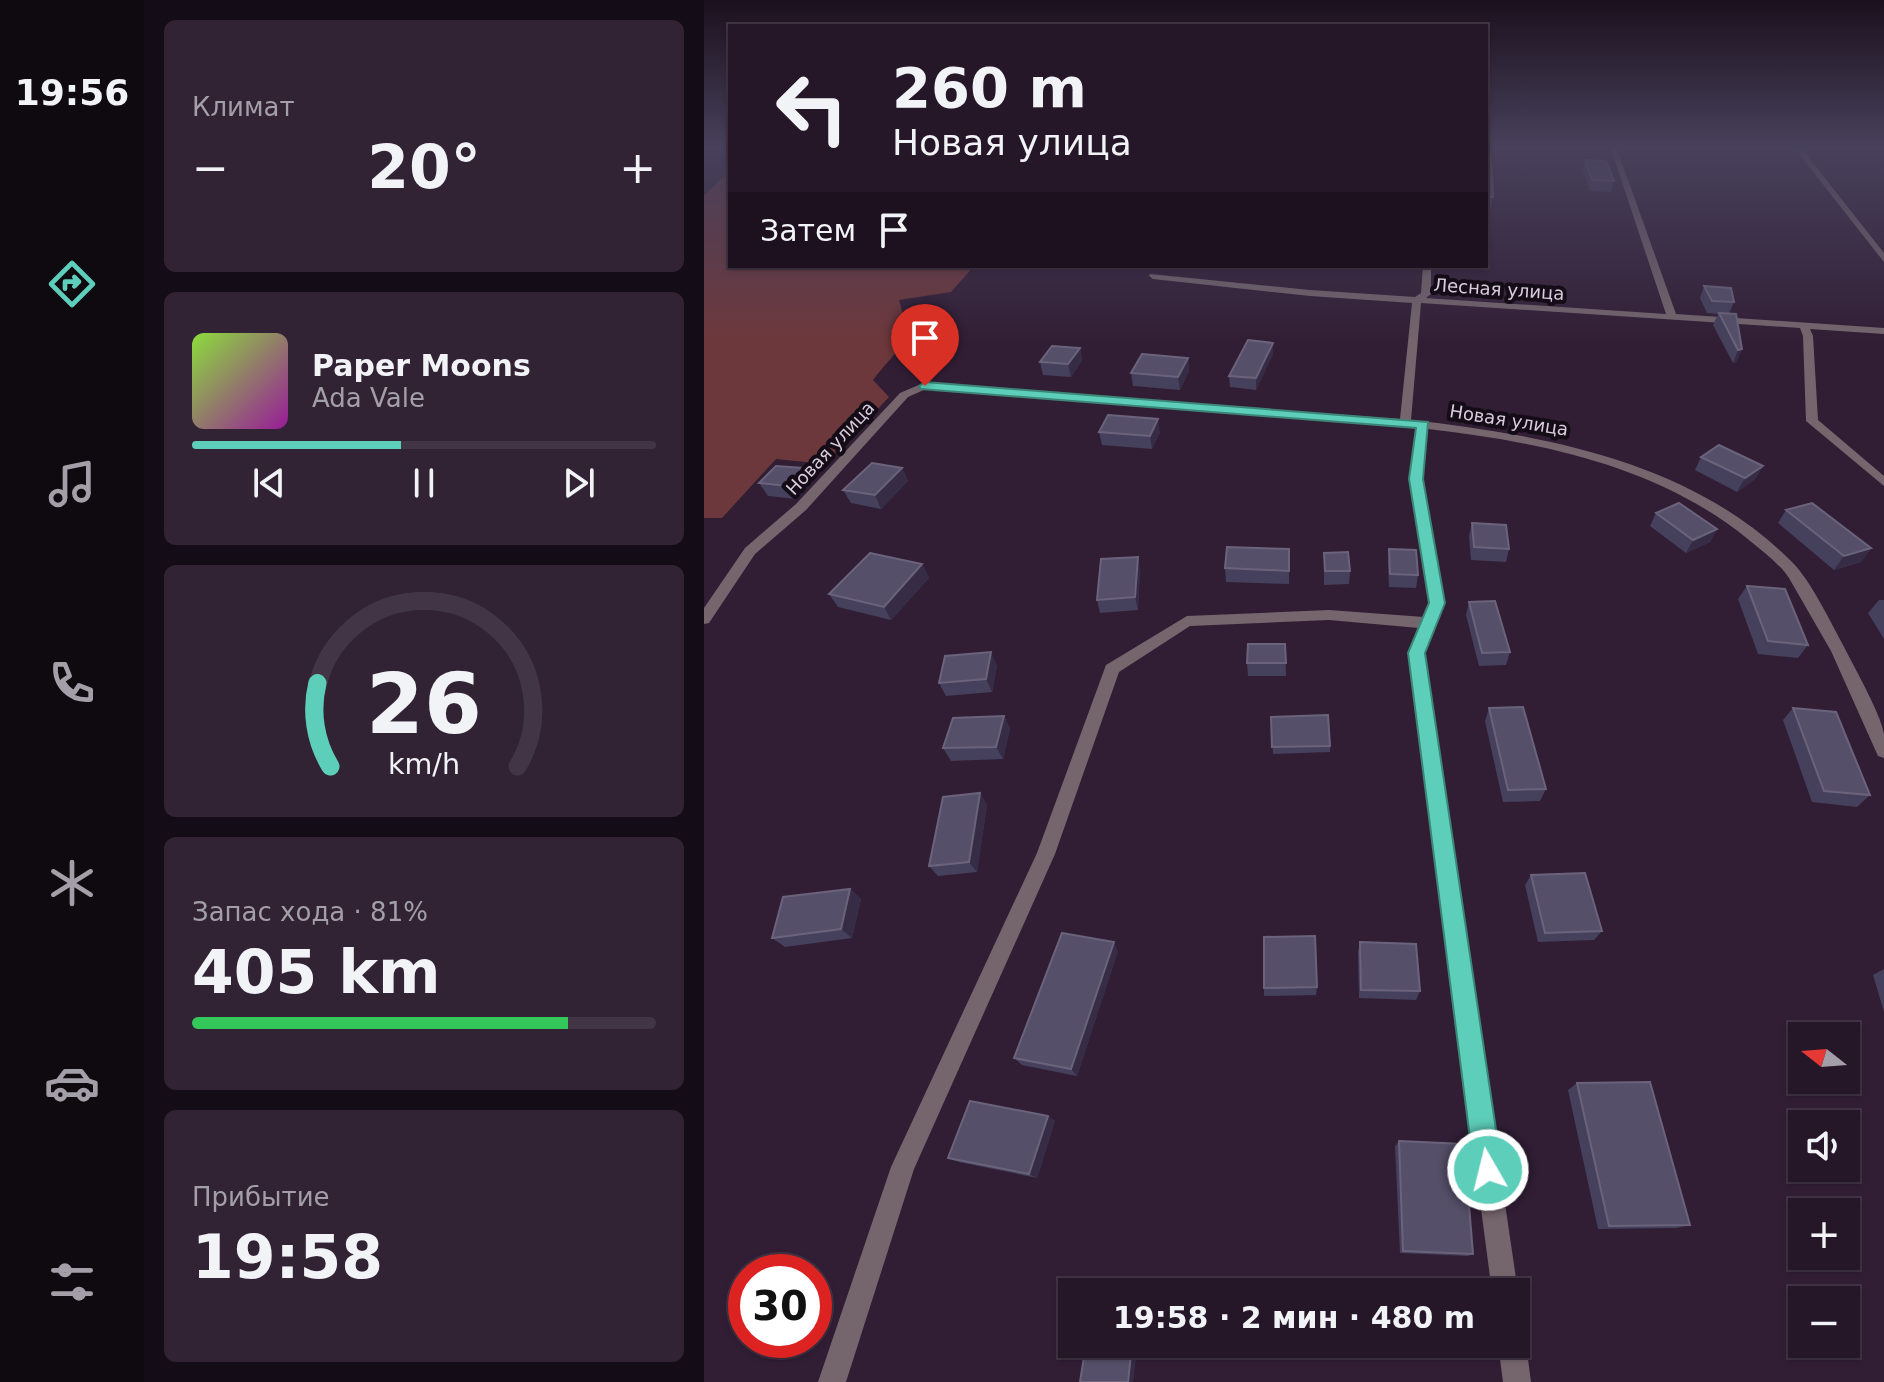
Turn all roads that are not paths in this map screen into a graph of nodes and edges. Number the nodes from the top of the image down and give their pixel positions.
1 (1636, 213) edge
2 (1848, 213) edge
3 (1884, 259) edge
4 (1188, 268) edge
5 (1427, 268) edge
6 (1153, 276) dead end
7 (1181, 280) junction
8 (1417, 300) junction
9 (1672, 317) junction
10 (1804, 326) junction
11 (1884, 331) edge
12 (1414, 424) junction
13 (1884, 482) edge
14 (704, 619) edge
15 (1429, 623) junction
16 (1884, 751) edge
17 (1503, 1278) edge
18 (1514, 1358) edge
19 (832, 1382) edge
20 (1517, 1382) edge

1 - 9 street
2 - 3 street
4 - 7 street
5 - 8 street
6 - 7 street, Лесная улица
7 - 8 street, Лесная улица
8 - 9 street, Лесная улица
8 - 12 street
9 - 10 street, Лесная улица
10 - 11 street, Лесная улица
10 - 13 street
12 - 14 street, Новая улица
12 - 15 street
12 - 16 street, Новая улица
15 - 17 street
15 - 19 street
18 - 20 street

